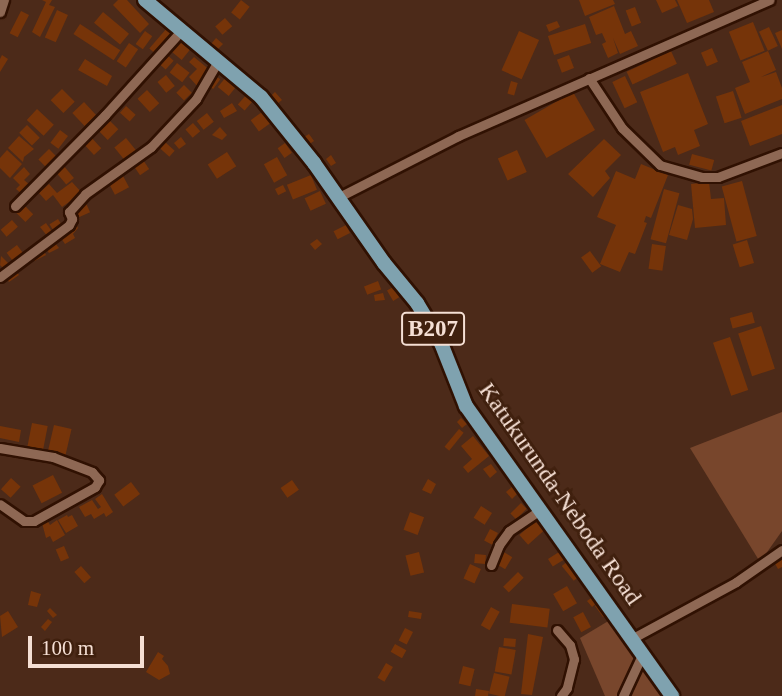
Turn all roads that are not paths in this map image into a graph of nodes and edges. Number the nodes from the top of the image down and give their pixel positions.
1 (5, 0) edge
2 (145, 0) edge
3 (770, 0) edge
4 (0, 12) edge
5 (181, 31) junction
6 (218, 61) junction
7 (589, 78) junction
8 (782, 153) edge
9 (339, 197) junction
10 (15, 205) dead end
11 (0, 276) edge
12 (0, 448) edge
13 (0, 504) edge
14 (539, 511) junction
15 (782, 550) edge
16 (491, 565) dead end
17 (557, 630) dead end
18 (633, 638) junction
19 (643, 653) junction
20 (561, 696) edge
21 (623, 696) edge
22 (672, 696) edge

1 - 4 street
2 - 5 main road, Katukurunda-Neboda Road / B207
3 - 7 street
5 - 6 main road, Katukurunda-Neboda Road / B207
5 - 10 street
6 - 9 main road, Katukurunda-Neboda Road / B207
6 - 11 street
7 - 8 street
7 - 9 street
9 - 14 main road, Katukurunda-Neboda Road / B207
12 - 13 street
14 - 16 street
14 - 18 main road, Katukurunda-Neboda Road / B207
15 - 18 street
17 - 20 street
18 - 19 main road, Katukurunda-Neboda Road / B207
19 - 21 street
19 - 22 main road, Katukurunda-Neboda Road / B207

